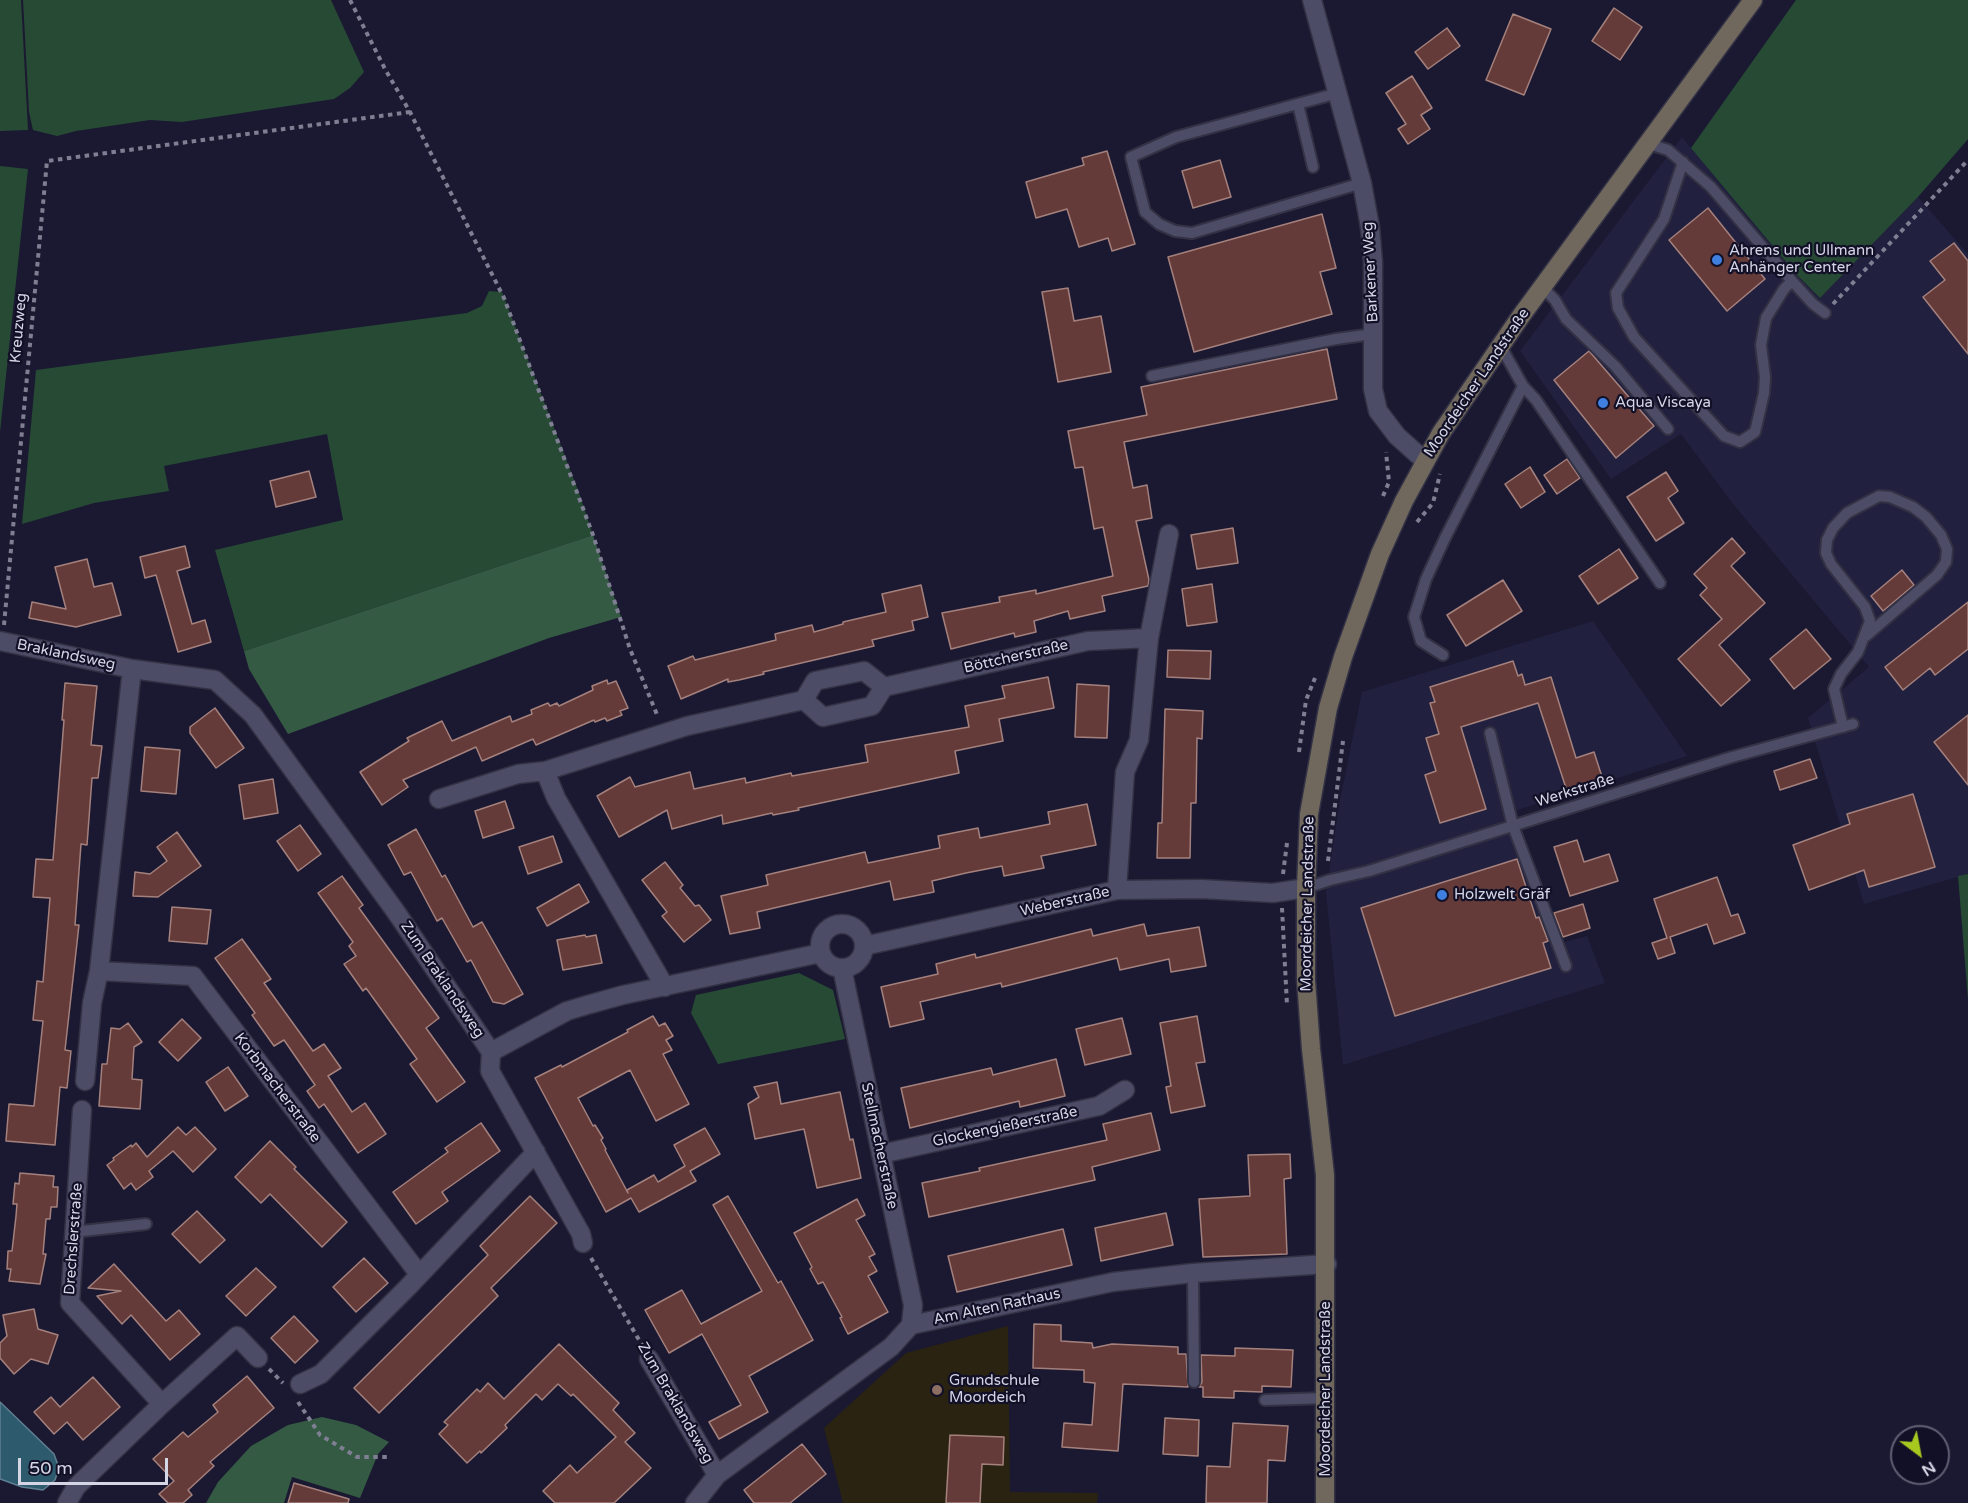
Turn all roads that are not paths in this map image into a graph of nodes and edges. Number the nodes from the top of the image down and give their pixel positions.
1 (1312, 0) edge
2 (1753, 0) edge
3 (1338, 93) junction
4 (1298, 104) junction
5 (1649, 144) junction
6 (1683, 162) junction
7 (1313, 167) dead end
8 (1362, 183) junction
9 (1792, 281) junction
10 (1542, 287) junction
11 (1826, 313) road end
12 (1373, 334) junction
13 (1500, 345) junction
14 (1152, 376) dead end
15 (1523, 386) junction
16 (1668, 429) dead end
17 (1425, 461) junction
18 (1169, 534) dead end
19 (1660, 583) dead end
20 (1866, 636) junction
21 (1149, 638) junction
22 (1, 641) edge
23 (1443, 655) dead end
24 (132, 669) junction
25 (884, 687) junction
26 (804, 700) junction
27 (1490, 733) dead end
28 (545, 771) junction
29 (439, 799) dead end
30 (1513, 826) junction
31 (1305, 888) junction
32 (1117, 890) junction
33 (864, 946) junction
34 (821, 953) junction
35 (1566, 966) dead end
36 (842, 968) junction
37 (99, 971) junction
38 (665, 987) junction
39 (491, 1052) junction
40 (85, 1081) dead end
41 (1125, 1090) dead end
42 (82, 1110) dead end
43 (536, 1152) junction
44 (881, 1154) junction
45 (146, 1224) dead end
46 (74, 1232) junction
47 (583, 1243) road end
48 (1327, 1264) junction
49 (1193, 1273) junction
50 (418, 1274) junction
51 (911, 1325) junction
52 (258, 1358) road end
53 (650, 1359) road end
54 (1194, 1382) dead end
55 (296, 1388) road end
56 (1326, 1398) junction
57 (1265, 1400) dead end
58 (162, 1404) junction
59 (717, 1475) junction
60 (67, 1503) edge
61 (695, 1503) edge
62 (1325, 1503) edge

1 - 3 street, Barkener Weg
2 - 5 main road, Moordeicher Landstraße
3 - 4 lane
3 - 8 street, Barkener Weg
4 - 7 lane
4 - 8 lane
5 - 6 lane
5 - 10 main road, Moordeicher Landstraße
6 - 9 lane
6 - 9 lane
8 - 12 street, Barkener Weg
9 - 11 lane
10 - 13 main road, Moordeicher Landstraße
10 - 16 lane
12 - 14 lane
12 - 17 street, Barkener Weg
13 - 15 lane
13 - 17 main road, Moordeicher Landstraße
15 - 19 lane
15 - 23 lane
17 - 31 main road, Moordeicher Landstraße
18 - 21 street
20 - 20 lane
20 - 30 lane, Werkstraße
21 - 25 street, Böttcherstraße
21 - 32 street
22 - 24 street, Braklandsweg
24 - 37 street
24 - 39 street, Zum Braklandsweg
25 - 26 street
25 - 26 street
26 - 28 street
27 - 30 lane
28 - 29 street
28 - 38 street
30 - 31 lane, Werkstraße
30 - 35 lane
31 - 32 street, Weberstraße
31 - 48 main road, Moordeicher Landstraße
32 - 33 street, Weberstraße
33 - 34 street
33 - 36 street
34 - 36 street
34 - 38 street
36 - 44 street, Stellmacherstraße
37 - 40 street
37 - 50 street, Korbmacherstraße
38 - 39 street
39 - 43 street, Zum Braklandsweg
41 - 44 street, Glockengießerstraße
42 - 46 street, Drechslerstraße
43 - 47 street, Zum Braklandsweg
43 - 50 street
44 - 51 street, Stellmacherstraße
45 - 46 lane
46 - 58 street, Drechslerstraße
48 - 49 street, Am Alten Rathaus
48 - 56 main road, Moordeicher Landstraße
49 - 51 street, Am Alten Rathaus
49 - 54 lane
50 - 55 street
51 - 59 street
52 - 58 street
53 - 59 street, Zum Braklandsweg
56 - 57 lane
56 - 62 main road, Moordeicher Landstraße
58 - 60 street
59 - 61 street

